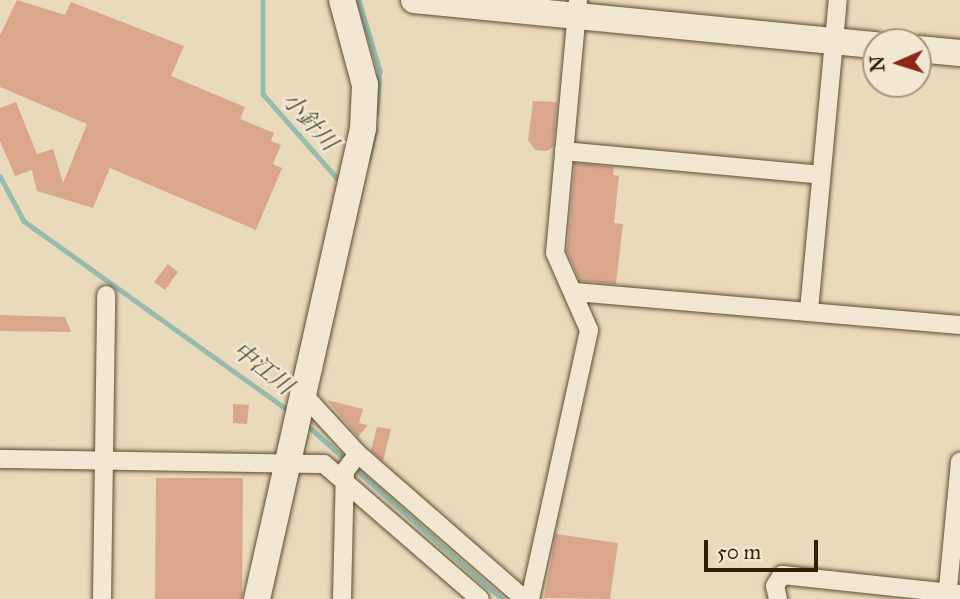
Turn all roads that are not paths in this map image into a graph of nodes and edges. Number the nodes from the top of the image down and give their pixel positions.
1 (342, 0) edge
2 (414, 0) edge
3 (838, 0) edge
4 (578, 8) edge
5 (834, 41) junction
6 (862, 44) edge
7 (932, 50) edge
8 (960, 53) edge
9 (564, 151) junction
10 (821, 176) junction
11 (575, 292) junction
12 (106, 295) dead end
13 (808, 310) junction
14 (960, 325) edge
15 (299, 394) junction
16 (358, 454) junction
17 (0, 459) edge
18 (285, 460) junction
19 (104, 461) junction
20 (960, 462) edge
21 (344, 475) junction
22 (952, 595) edge
23 (102, 599) edge
24 (257, 599) edge
25 (342, 599) edge
26 (480, 599) edge
27 (524, 599) edge
28 (530, 599) edge
29 (778, 599) edge

1 - 15 street
2 - 4 street
3 - 5 street
4 - 5 street
4 - 9 street
5 - 6 street
5 - 10 street
7 - 8 street
9 - 10 street
9 - 11 street
10 - 13 street
11 - 13 street
11 - 28 street
12 - 19 street
13 - 14 street
15 - 16 street
15 - 18 street
16 - 21 street
16 - 27 street
17 - 19 street
18 - 19 street
18 - 21 street
18 - 24 street
19 - 23 street
20 - 22 street
21 - 25 street
21 - 26 street
22 - 29 street

